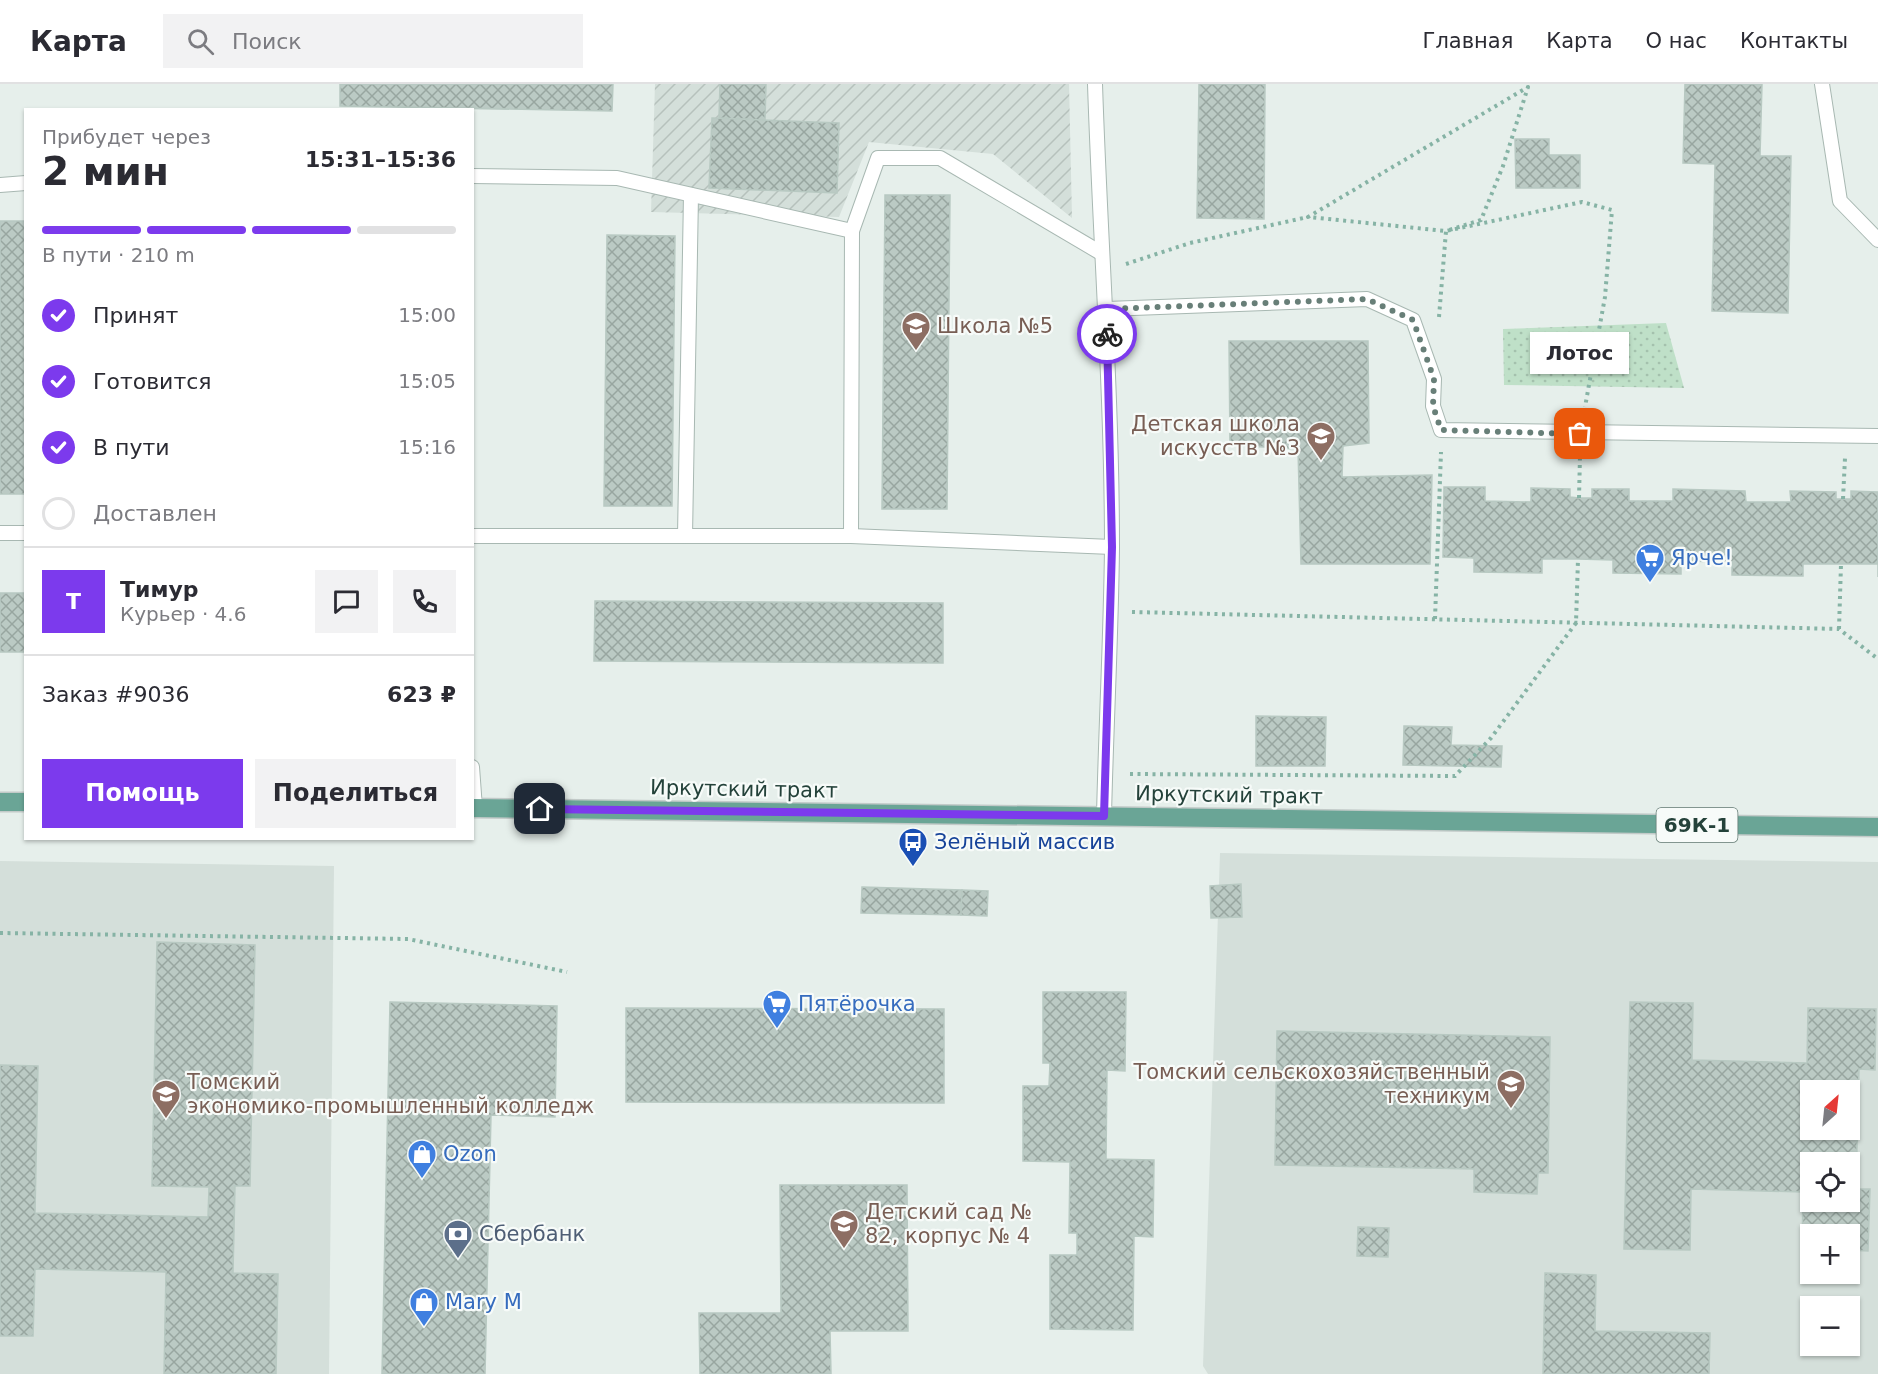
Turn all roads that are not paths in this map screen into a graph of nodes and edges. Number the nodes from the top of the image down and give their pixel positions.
1 (1095, 84) edge
2 (1822, 84) edge
3 (474, 176) edge
4 (24, 183) edge
5 (0, 185) edge
6 (691, 195) junction
7 (852, 231) junction
8 (1878, 240) edge
9 (1101, 253) junction
10 (1107, 309) junction
11 (1878, 436) edge
12 (0, 533) edge
13 (24, 533) edge
14 (474, 536) edge
15 (685, 536) junction
16 (851, 536) junction
17 (1112, 547) junction
18 (0, 802) edge
19 (24, 802) edge
20 (474, 808) edge
21 (1104, 816) junction
22 (1878, 827) edge

1 - 9 lane
2 - 8 lane
3 - 6 lane
4 - 5 lane
6 - 7 lane
6 - 15 lane
7 - 9 lane
7 - 16 lane
9 - 10 lane
10 - 11 lane
10 - 17 lane
12 - 13 lane
14 - 15 lane
15 - 16 lane
16 - 17 lane
17 - 21 lane
18 - 19 main road
20 - 21 main road, Иркутский тракт / 69К-1
21 - 22 main road, Иркутский тракт / 69К-1

